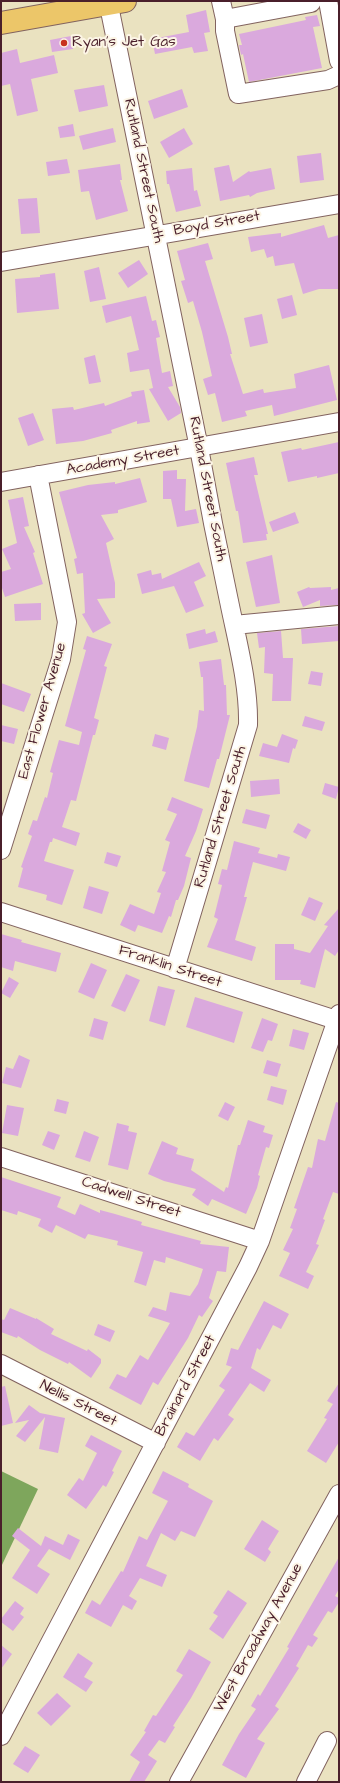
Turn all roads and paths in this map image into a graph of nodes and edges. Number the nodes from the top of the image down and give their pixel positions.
1 (221, 1) edge
2 (114, 2) edge
3 (318, 2) edge
4 (1, 23) edge
5 (231, 39) junction
6 (339, 61) edge
7 (339, 74) edge
8 (233, 76) junction
9 (339, 204) edge
10 (156, 235) junction
11 (1, 262) edge
12 (339, 422) edge
13 (199, 448) junction
14 (38, 475) junction
15 (1, 482) edge
16 (339, 615) edge
17 (234, 625) junction
18 (1, 850) edge
19 (1, 912) edge
20 (175, 969) junction
21 (338, 1018) edge
22 (1, 1157) edge
23 (260, 1241) junction
24 (1, 1364) edge
25 (156, 1443) junction
26 (339, 1494) edge
27 (1, 1736) edge
28 (327, 1741) dead end
29 (179, 1782) edge
30 (306, 1782) edge

1 - 5 street
2 - 4 highway
2 - 10 street, Rutland Street South
3 - 5 street
3 - 6 street
5 - 8 street
5 - 8 street
7 - 8 street
9 - 10 street, Boyd Street
10 - 11 street, Boyd Street
10 - 13 street, Rutland Street South
12 - 13 street, Academy Street
13 - 14 street, Academy Street
13 - 17 street, Rutland Street South
14 - 15 street, Academy Street
14 - 18 street, East Flower Avenue
16 - 17 street
17 - 20 street, Rutland Street South
19 - 20 street, Franklin Street
20 - 21 street, Franklin Street
21 - 23 street, Brainard Street
22 - 23 street, Cadwell Street
23 - 25 street, Brainard Street
24 - 25 street, Nellis Street
25 - 27 street, Brainard Street
26 - 29 street, West Broadway Avenue
28 - 30 street

